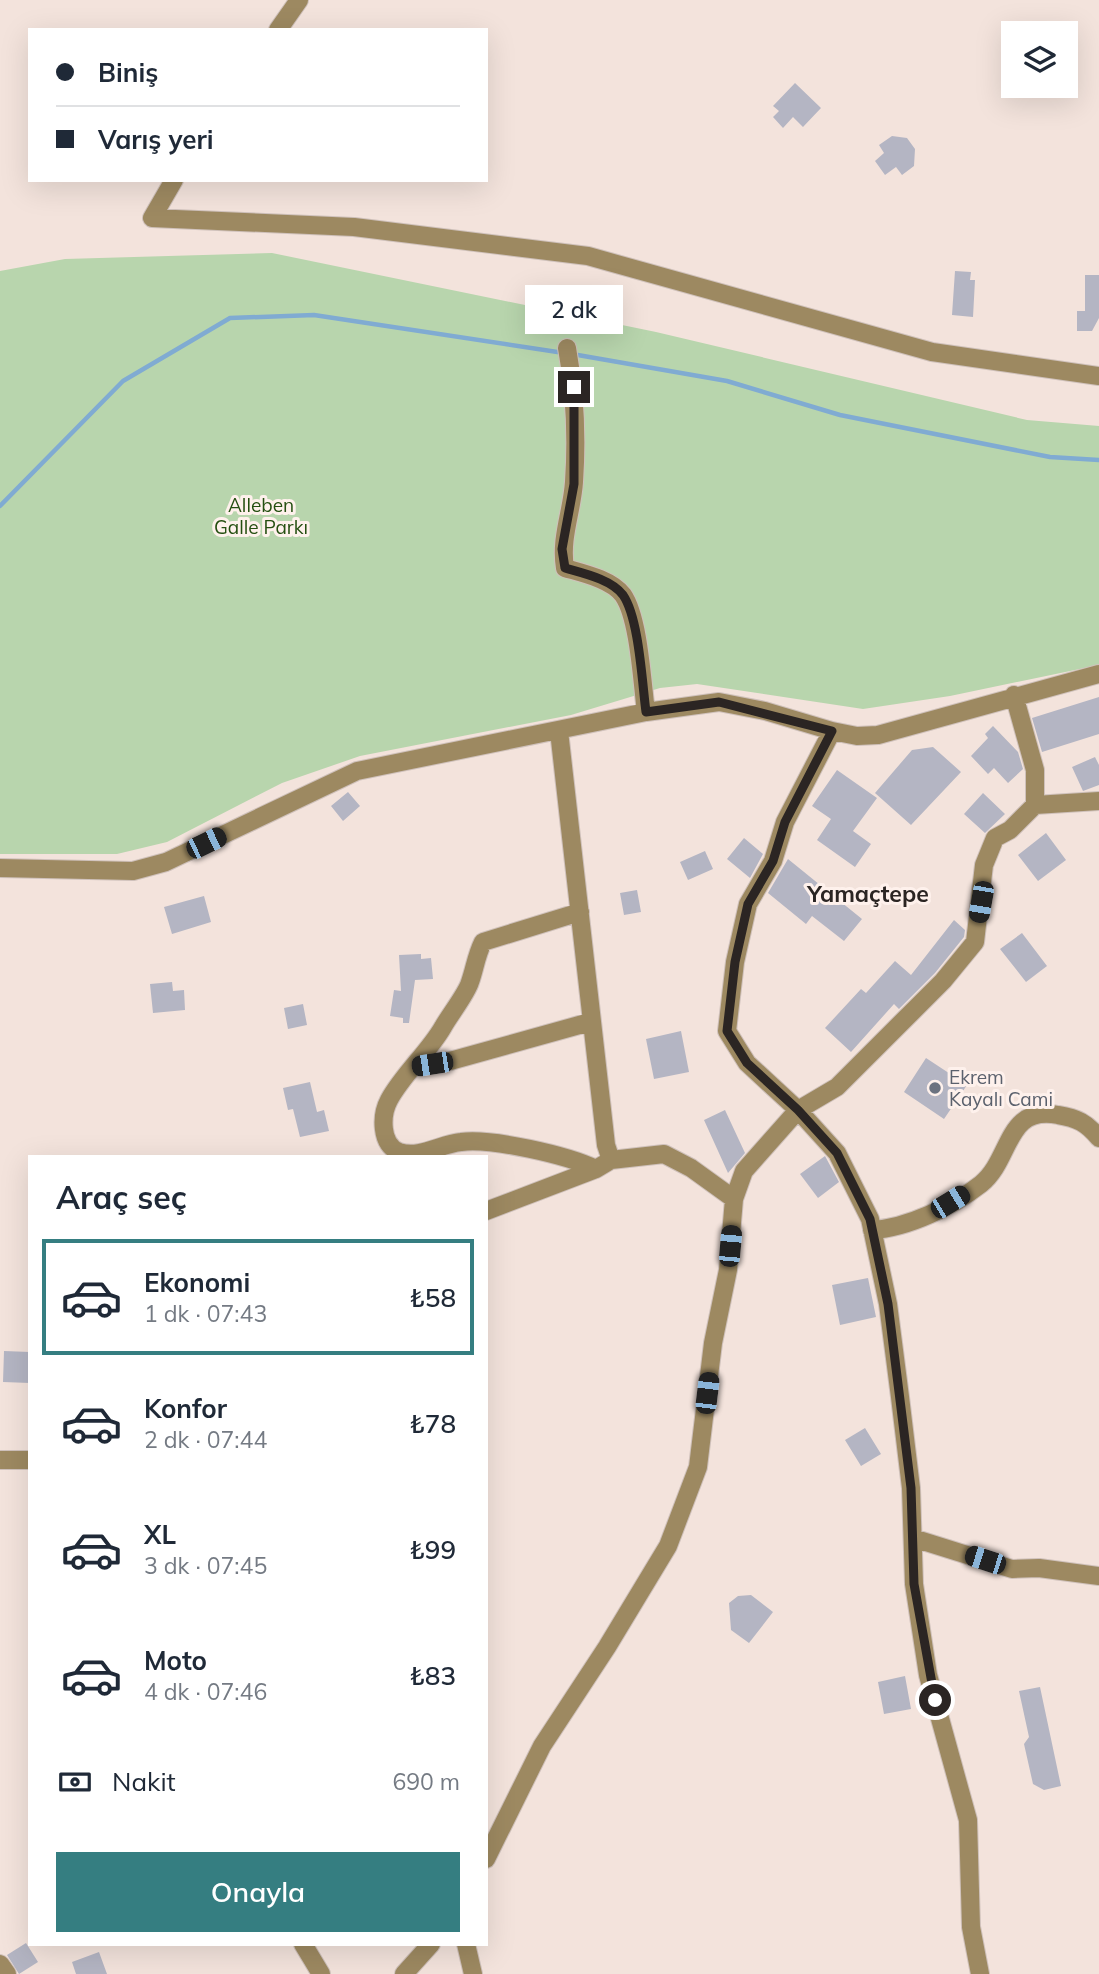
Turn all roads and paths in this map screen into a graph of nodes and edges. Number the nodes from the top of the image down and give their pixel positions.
1 (299, 0) edge
2 (279, 28) edge
3 (173, 182) edge
4 (567, 348) dead end
5 (1099, 376) edge
6 (1099, 674) edge
7 (1014, 695) junction
8 (646, 712) junction
9 (559, 731) junction
10 (832, 731) junction
11 (1099, 801) edge
12 (1035, 805) junction
13 (0, 868) edge
14 (580, 912) junction
15 (590, 1022) junction
16 (415, 1067) junction
17 (798, 1110) junction
18 (1099, 1138) edge
19 (385, 1150) edge
20 (603, 1165) junction
21 (734, 1199) junction
22 (488, 1210) edge
23 (872, 1230) junction
24 (0, 1460) edge
25 (28, 1460) edge
26 (913, 1538) junction
27 (1099, 1576) edge
28 (488, 1855) edge
29 (304, 1946) edge
30 (428, 1946) edge
31 (466, 1946) edge
32 (0, 1964) edge
33 (7, 1974) edge
34 (321, 1974) edge
35 (404, 1974) edge
36 (473, 1974) edge
37 (980, 1974) edge

1 - 2 street
3 - 5 street
4 - 8 street
6 - 7 street
7 - 10 street
7 - 12 street
8 - 9 street
8 - 10 street
9 - 13 street
9 - 14 street
10 - 17 street
11 - 12 street
12 - 17 street
14 - 15 street
14 - 16 street
15 - 16 street
15 - 20 street
16 - 19 street
17 - 21 street
17 - 23 street
18 - 23 street
19 - 20 street
20 - 21 street
20 - 22 street
21 - 28 street
23 - 26 street
24 - 25 street
26 - 27 street
26 - 37 street
29 - 34 street
30 - 35 street
31 - 36 street
32 - 33 street

